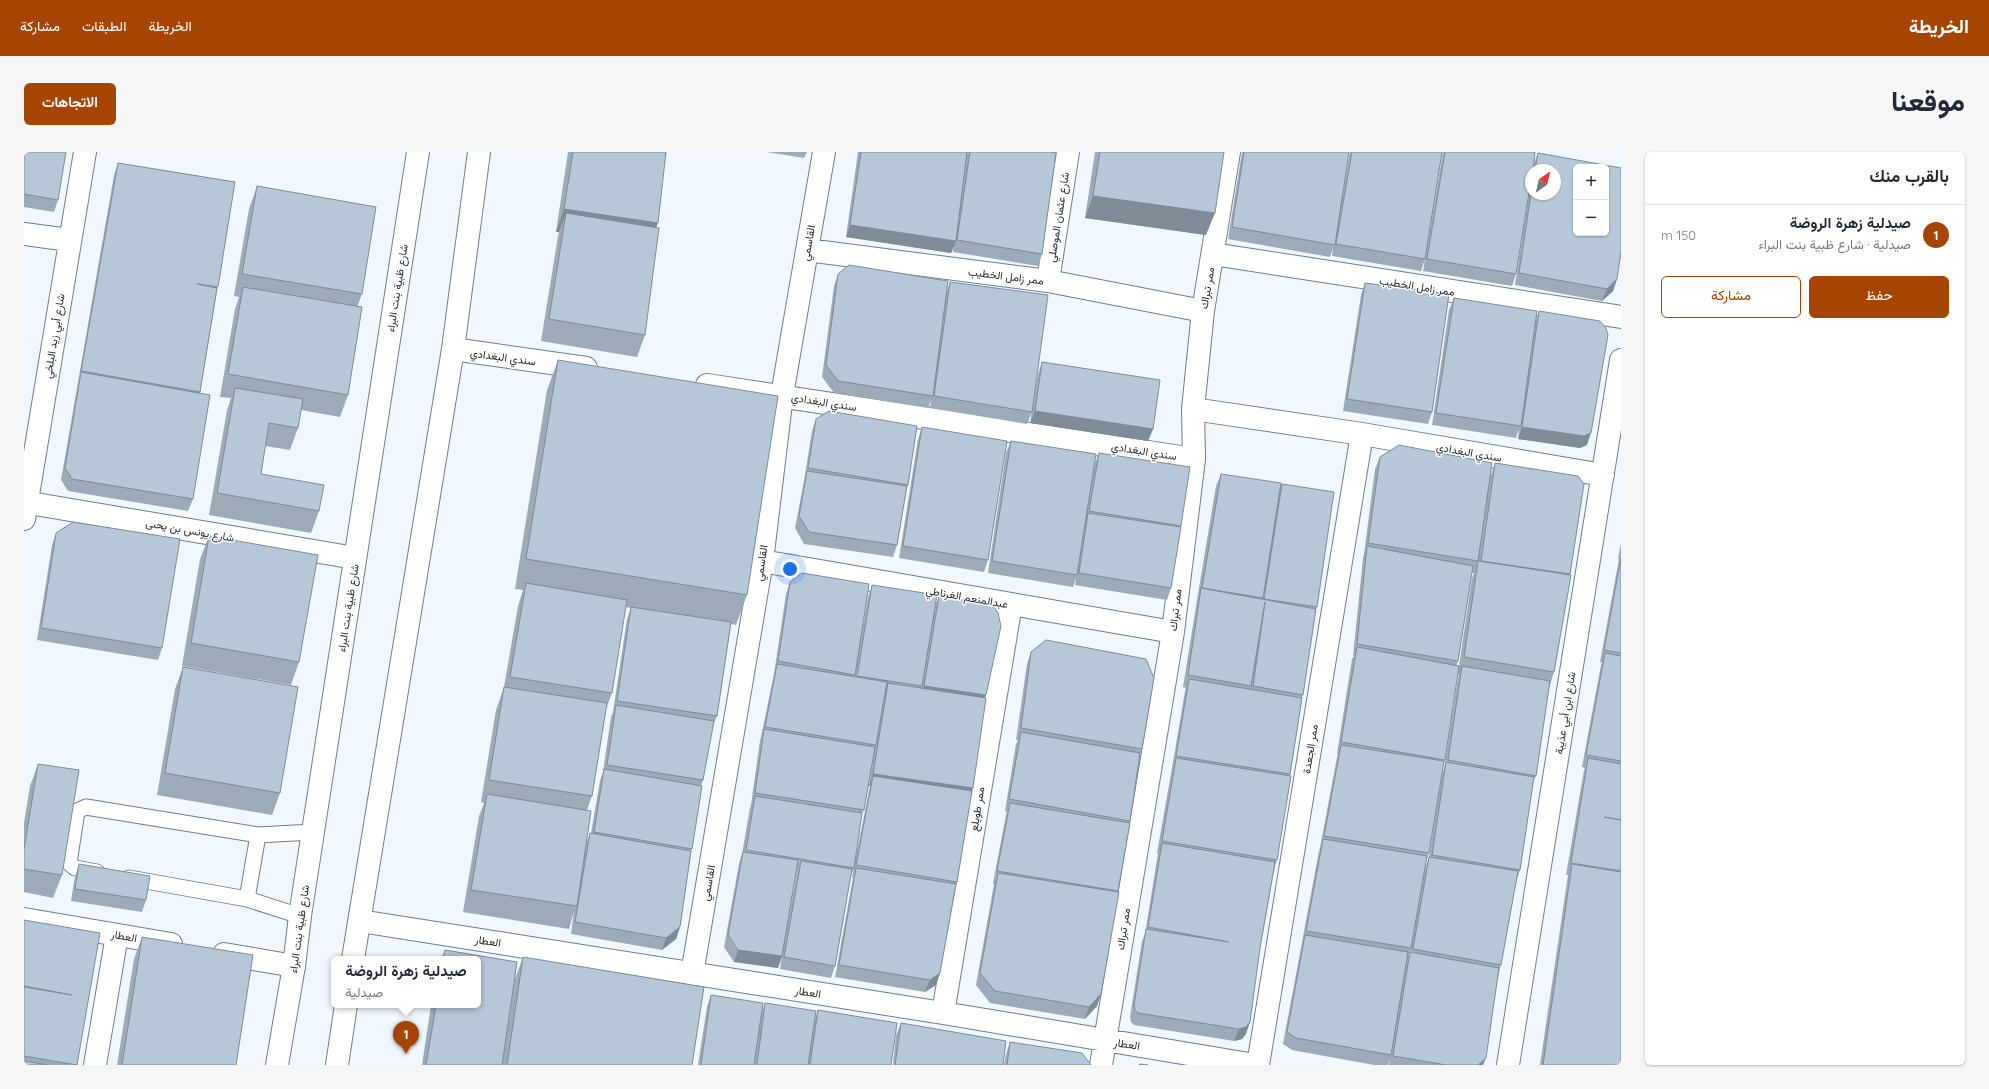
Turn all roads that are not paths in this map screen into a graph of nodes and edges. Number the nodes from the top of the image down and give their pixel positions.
1 (85, 152) edge
2 (418, 152) edge
3 (478, 152) edge
4 (824, 152) edge
5 (1068, 152) edge
6 (1229, 152) edge
7 (24, 234) edge
8 (69, 240) junction
9 (807, 250) junction
10 (1213, 254) junction
11 (1048, 281) junction
12 (1203, 311) junction
13 (1621, 317) edge
14 (453, 350) junction
15 (1621, 360) edge
16 (609, 371) edge
17 (688, 382) edge
18 (782, 395) junction
19 (1193, 409) junction
20 (1362, 434) junction
21 (1194, 459) junction
22 (1603, 475) junction
23 (25, 508) edge
24 (355, 558) junction
25 (762, 560) junction
26 (1011, 604) junction
27 (1173, 632) junction
28 (313, 832) junction
29 (258, 835) junction
30 (247, 899) junction
31 (300, 916) junction
32 (24, 919) edge
33 (360, 921) junction
34 (117, 935) junction
35 (354, 956) edge
36 (294, 966) junction
37 (692, 974) junction
38 (346, 1008) edge
39 (943, 1013) junction
40 (1105, 1041) junction
41 (96, 1065) edge
42 (277, 1065) edge
43 (337, 1065) edge
44 (1101, 1065) edge
45 (1257, 1065) edge
46 (1508, 1065) edge

1 - 8 street, شارع أبي زيد البلخي
2 - 24 street, شارع ظبية بنت البراء
3 - 14 street
4 - 9 street, القاسمي
5 - 11 street, شارع عثمان الموصلي
6 - 10 street, ممر تبراك
7 - 8 street
8 - 23 street, شارع أبي زيد البلخي
9 - 11 street, ممر زامل الخطيب
9 - 18 street, القاسمي
10 - 12 street, ممر تبراك
10 - 13 street, ممر زامل الخطيب
11 - 12 street, ممر زامل الخطيب
12 - 19 street, ممر تبراك
14 - 16 street, سندي البغدادي
14 - 33 street
15 - 22 street, شارع ابن أبي عذيبة
17 - 18 street, سندي البغدادي
18 - 21 street, سندي البغدادي
18 - 25 street, القاسمي
19 - 20 street, سندي البغدادي
19 - 21 street, ممر تبراك
20 - 22 street, سندي البغدادي
20 - 45 street, ممر الجعدة
21 - 27 street, ممر تبراك
22 - 46 street, شارع ابن أبي عذيبة
23 - 24 street, شارع يونس بن يحىى
24 - 28 street, شارع ظبية بنت البراء
25 - 26 street, عبدالمنعم الغرناطي
25 - 37 street, القاسمي
26 - 27 street, عبدالمنعم الغرناطي
26 - 39 street, ممر طويلع
27 - 40 street, ممر تبراك
28 - 29 lane
28 - 31 street, شارع ظبية بنت البراء
29 - 30 lane
29 - 30 lane
30 - 31 lane
31 - 36 street, شارع ظبية بنت البراء
32 - 34 street, العطار
33 - 35 street
33 - 37 street, العطار
34 - 36 street, العطار
34 - 41 street
36 - 42 street, شارع ظبية بنت البراء
37 - 39 street, العطار
38 - 43 street
39 - 40 street, العطار
40 - 44 street, ممر تبراك
40 - 45 street, العطار

